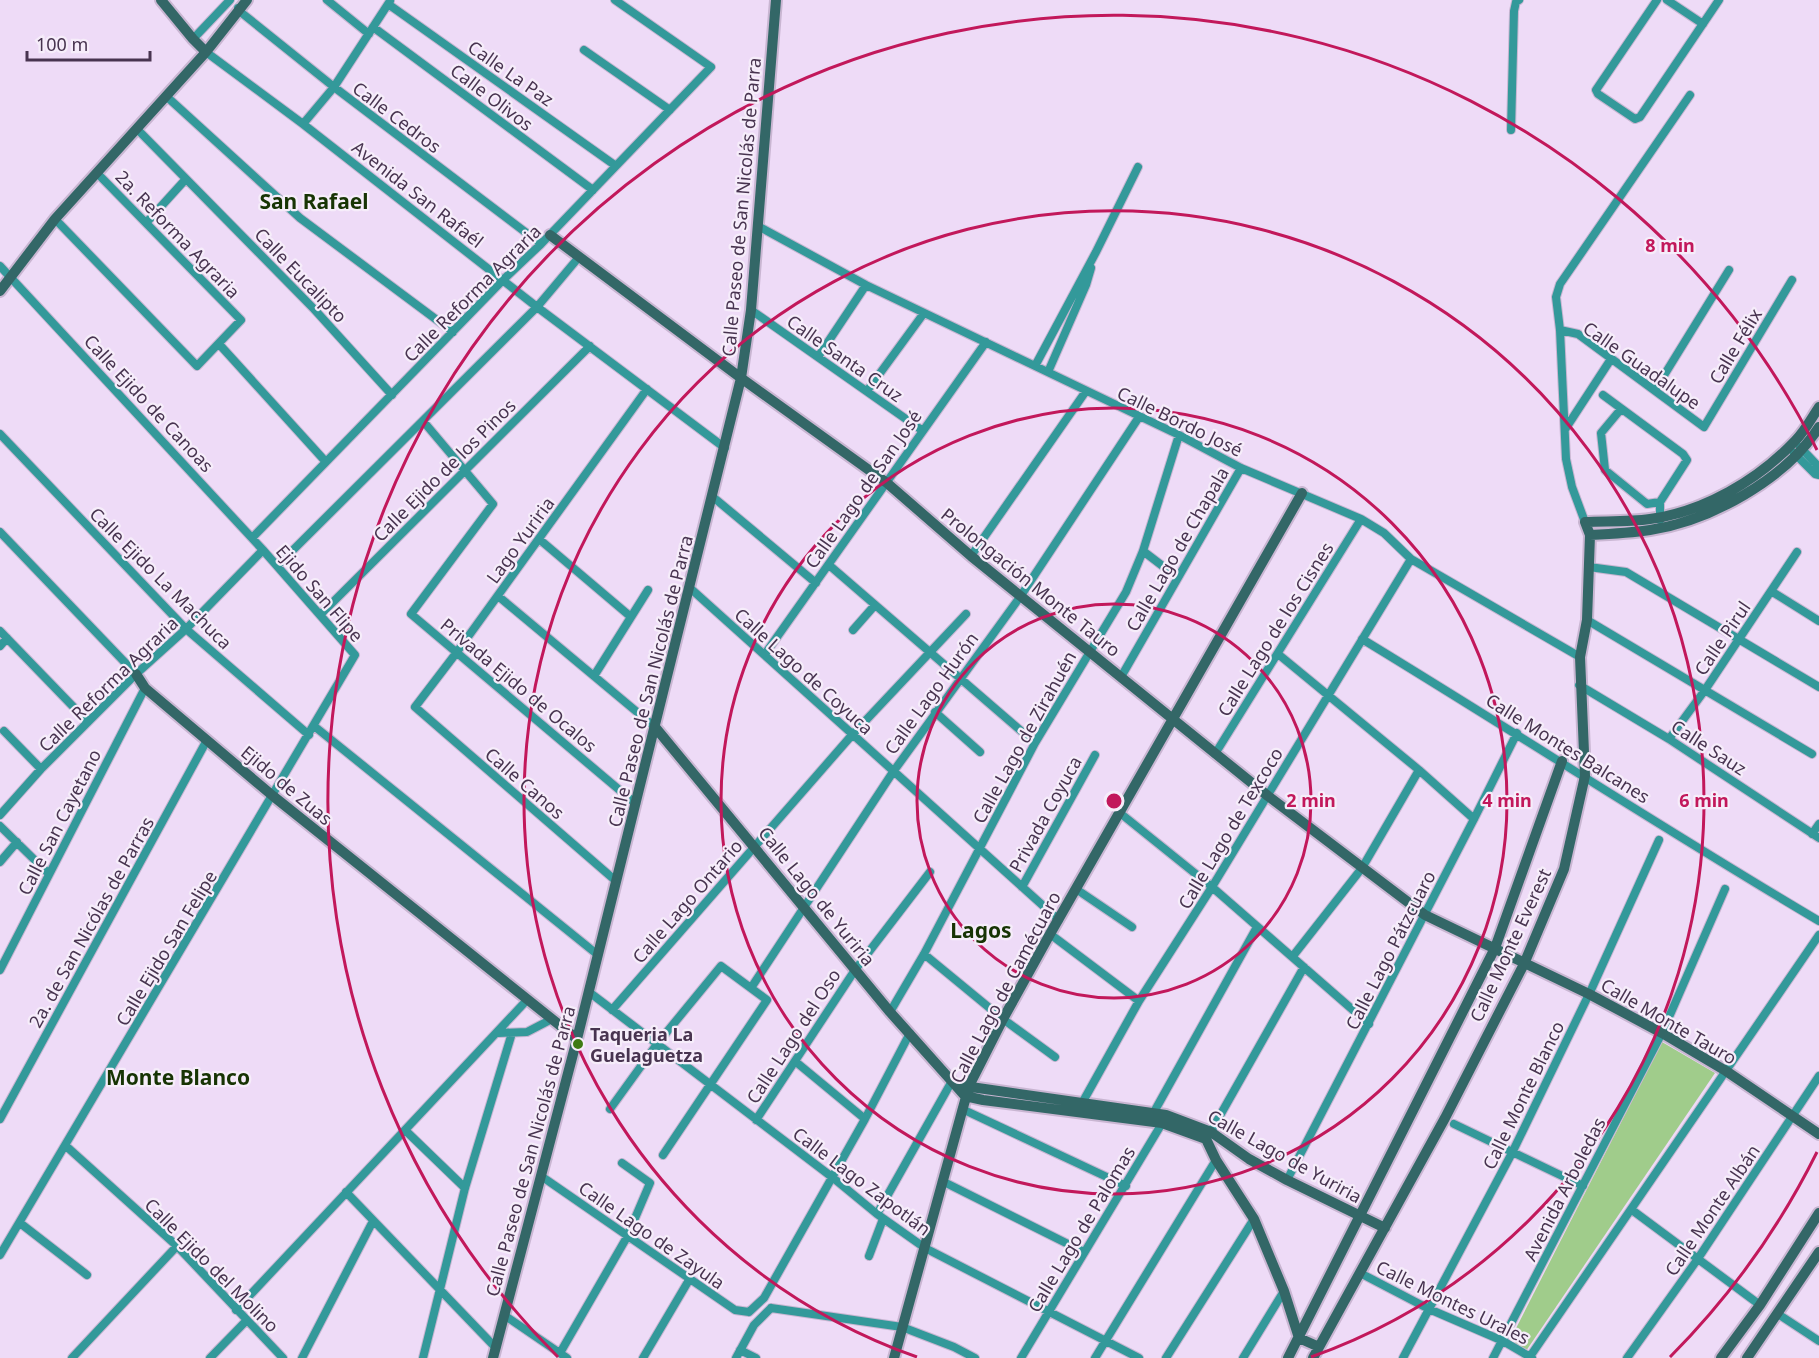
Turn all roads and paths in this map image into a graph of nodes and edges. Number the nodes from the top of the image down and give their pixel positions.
1 (161, 0) edge
2 (230, 0) edge
3 (247, 0) edge
4 (327, 0) edge
5 (615, 0) edge
6 (776, 0) edge
7 (1519, 0) edge
8 (1657, 0) edge
9 (1667, 0) edge
10 (1719, 0) edge
11 (389, 2) edge
12 (239, 5) edge
13 (1703, 24) junction
14 (371, 31) junction
15 (193, 39) junction
16 (584, 50) dead end
17 (206, 52) junction
18 (334, 87) junction
19 (1690, 95) dead end
20 (166, 96) junction
21 (670, 110) junction
22 (303, 124) junction
23 (137, 129) junction
24 (1511, 130) dead end
25 (616, 166) junction
26 (1138, 167) dead end
27 (97, 173) junction
28 (185, 180) junction
29 (593, 190) junction
30 (55, 219) junction
31 (146, 223) junction
32 (758, 225) junction
33 (546, 240) junction
34 (1096, 252) junction
35 (579, 257) junction
36 (0, 266) edge
37 (1729, 270) dead end
38 (12, 277) junction
39 (503, 280) junction
40 (1792, 280) dead end
41 (866, 285) junction
42 (0, 291) edge
43 (537, 307) junction
44 (751, 310) junction
45 (924, 313) junction
46 (1560, 330) junction
47 (453, 332) junction
48 (986, 342) junction
49 (219, 344) junction
50 (590, 346) junction
51 (818, 357) junction
52 (1611, 359) junction
53 (1035, 366) junction
54 (1048, 372) junction
55 (741, 378) junction
56 (647, 390) junction
57 (1655, 390) junction
58 (867, 391) junction
59 (1086, 391) junction
60 (392, 394) junction
61 (1603, 395) dead end
62 (1819, 407) edge
63 (1621, 409) junction
64 (1139, 417) junction
65 (423, 421) junction
66 (1819, 427) edge
67 (1566, 428) junction
68 (1704, 428) joint
69 (922, 431) junction
70 (0, 434) edge
71 (1179, 435) junction
72 (724, 448) junction
73 (1796, 448) junction
74 (326, 462) junction
75 (1241, 468) junction
76 (465, 470) junction
77 (1818, 472) edge
78 (886, 483) junction
79 (1302, 493) junction
80 (713, 497) junction
81 (1660, 502) junction
82 (1647, 504) junction
83 (1361, 519) junction
84 (1585, 522) junction
85 (1656, 524) junction
86 (0, 532) edge
87 (1590, 535) junction
88 (252, 538) junction
89 (539, 539) junction
90 (263, 549) junction
91 (1143, 551) junction
92 (1797, 552) dead end
93 (971, 556) junction
94 (1411, 560) junction
95 (829, 565) junction
96 (278, 566) junction
97 (1589, 567) junction
98 (1177, 577) junction
99 (816, 583) junction
100 (690, 588) junction
101 (648, 590) dead end
102 (1771, 591) junction
103 (498, 596) junction
104 (1020, 597) junction
105 (875, 605) junction
106 (966, 614) dead end
107 (320, 615) junction
108 (631, 617) junction
109 (1587, 620) junction
110 (1819, 621) edge
111 (186, 629) junction
112 (854, 630) dead end
113 (0, 631) edge
114 (7, 638) junction
115 (1362, 639) junction
116 (1738, 640) junction
117 (0, 645) edge
118 (930, 651) junction
119 (458, 652) junction
120 (1089, 652) junction
121 (765, 654) junction
122 (1278, 654) junction
123 (355, 655) joint
124 (1580, 657) junction
125 (136, 674) junction
126 (594, 676) junction
127 (1121, 677) junction
128 (960, 678) junction
129 (1580, 685) junction
130 (1819, 687) edge
131 (146, 688) junction
132 (1705, 690) junction
133 (1328, 694) junction
134 (415, 707) joint
135 (935, 712) junction
136 (1172, 718) junction
137 (88, 722) junction
138 (314, 726) junction
139 (655, 727) junction
140 (4, 731) dead end
141 (1517, 734) junction
142 (309, 735) junction
143 (852, 735) junction
144 (1669, 739) junction
145 (207, 740) junction
146 (1035, 742) junction
147 (980, 752) dead end
148 (1215, 754) junction
149 (1812, 754) dead end
150 (1095, 755) dead end
151 (1562, 761) junction
152 (41, 770) junction
153 (1419, 770) junction
154 (892, 772) junction
155 (1585, 776) junction
156 (273, 796) junction
157 (1268, 796) junction
158 (636, 804) junction
159 (1120, 813) junction
160 (0, 815) edge
161 (1474, 819) junction
162 (1819, 824) edge
163 (0, 826) edge
164 (1816, 836) edge
165 (1659, 840) dead end
166 (17, 842) junction
167 (755, 846) junction
168 (980, 848) junction
169 (0, 862) edge
170 (1362, 867) junction
171 (930, 872) dead end
172 (48, 873) junction
173 (616, 881) junction
174 (1022, 887) junction
175 (1212, 887) junction
176 (1076, 889) junction
177 (1725, 889) dead end
178 (804, 908) junction
179 (1425, 915) junction
180 (1059, 920) junction
181 (1819, 921) edge
182 (1132, 927) dead end
183 (1257, 927) junction
184 (1050, 934) junction
185 (1819, 935) edge
186 (1495, 948) junction
187 (924, 954) junction
188 (598, 955) junction
189 (1293, 957) junction
190 (1524, 964) junction
191 (1304, 967) junction
192 (0, 970) edge
193 (855, 970) junction
194 (751, 988) junction
195 (589, 992) junction
196 (1589, 994) junction
197 (527, 1000) junction
198 (1139, 1001) junction
199 (612, 1010) junction
200 (890, 1012) junction
201 (552, 1019) junction
202 (1003, 1019) junction
203 (1369, 1024) junction
204 (498, 1033) junction
205 (513, 1033) junction
206 (910, 1033) junction
207 (1662, 1033) junction
208 (577, 1039) junction
209 (657, 1044) junction
210 (1054, 1057) dead end
211 (796, 1062) junction
212 (1726, 1071) junction
213 (1819, 1076) edge
214 (954, 1082) junction
215 (710, 1085) junction
216 (967, 1091) junction
217 (1081, 1108) junction
218 (610, 1109) dead end
219 (962, 1109) junction
220 (1792, 1116) junction
221 (1161, 1117) junction
222 (0, 1119) edge
223 (865, 1119) junction
224 (756, 1120) junction
225 (1454, 1124) dead end
226 (406, 1131) junction
227 (1819, 1134) edge
228 (1209, 1135) junction
229 (66, 1146) junction
230 (1512, 1153) junction
231 (663, 1155) dead end
232 (1216, 1160) junction
233 (622, 1163) dead end
234 (541, 1176) junction
235 (832, 1177) junction
236 (1287, 1180) junction
237 (942, 1181) junction
238 (1126, 1186) junction
239 (1583, 1186) junction
240 (465, 1188) junction
241 (346, 1192) junction
242 (1632, 1210) junction
243 (1819, 1213) edge
244 (880, 1216) junction
245 (1360, 1216) junction
246 (1254, 1219) junction
247 (373, 1221) junction
248 (20, 1223) junction
249 (1385, 1228) junction
250 (627, 1237) junction
251 (177, 1246) junction
252 (925, 1248) junction
253 (1084, 1252) junction
254 (1819, 1252) edge
255 (0, 1255) edge
256 (869, 1256) dead end
257 (1697, 1260) junction
258 (1360, 1273) junction
259 (87, 1275) dead end
260 (689, 1280) junction
261 (441, 1290) junction
262 (1284, 1291) junction
263 (764, 1298) junction
264 (1760, 1305) junction
265 (771, 1308) junction
266 (1430, 1309) junction
267 (236, 1310) junction
268 (1048, 1311) junction
269 (749, 1312) junction
270 (1778, 1314) junction
271 (504, 1315) junction
272 (246, 1322) junction
273 (753, 1325) junction
274 (902, 1327) junction
275 (1299, 1338) junction
276 (1106, 1341) junction
277 (1503, 1341) junction
278 (1819, 1341) edge
279 (1319, 1347) junction
280 (494, 1353) edge
281 (738, 1354) edge
282 (564, 1356) edge
283 (1530, 1357) edge
284 (72, 1358) edge
285 (210, 1358) edge
286 (283, 1358) edge
287 (302, 1358) edge
288 (423, 1358) edge
289 (643, 1358) edge
290 (756, 1358) edge
291 (894, 1358) edge
292 (975, 1358) edge
293 (1021, 1358) edge
294 (1095, 1358) edge
295 (1139, 1358) edge
296 (1166, 1358) edge
297 (1243, 1358) edge
298 (1288, 1358) edge
299 (1313, 1358) edge
300 (1403, 1358) edge
301 (1493, 1358) edge
302 (1627, 1358) edge
303 (1721, 1358) edge
304 (1747, 1358) edge

1 - 15 street
2 - 15 street
3 - 12 street
4 - 14 street, Calle Olivos
5 - 21 street, Calle Reforma Agraria
6 - 32 street, Calle Paseo de San Nicolás de Parra
7 - 24 street
8 - 13 street
9 - 13 street
10 - 13 street
11 - 14 street
11 - 25 street, Calle La Paz
12 - 17 street
12 - 18 street, Calle Cedros
14 - 18 street
14 - 29 street, Calle Olivos
15 - 17 street
16 - 21 street
17 - 20 street
17 - 22 street, Avenida San Rafaél
18 - 22 street
18 - 33 street, Calle Cedros
19 - 46 street, Calle Monte Everest
20 - 23 street
20 - 47 street
21 - 25 street, Calle Reforma Agraria
22 - 39 street, Avenida San Rafaél
23 - 27 street
23 - 28 street, Calle Eucalipto
25 - 29 street, Calle Reforma Agraria
26 - 34 street
27 - 30 street
27 - 31 street, 2a. Reforma Agraria
28 - 31 street
28 - 60 street, Calle Eucalipto
29 - 33 street, Calle Reforma Agraria
30 - 38 street
30 - 49 street
31 - 49 street, 2a. Reforma Agraria
32 - 41 street, Calle Bordo José
32 - 44 street, Calle Paseo de San Nicolás de Parra
33 - 35 street, Prolongación Monte Tauro
33 - 39 street, Calle Reforma Agraria
34 - 53 street
34 - 54 street
35 - 43 street
35 - 55 street, Prolongación Monte Tauro
36 - 38 street, Calle Ejido de Canoas
37 - 57 street
38 - 42 street
38 - 88 street, Calle Ejido de Canoas
39 - 43 street, Avenida San Rafaél
39 - 47 street, Calle Reforma Agraria
40 - 68 street, Calle Félix
41 - 45 street, Calle Bordo José
41 - 51 street
43 - 50 street, Avenida San Rafaél
43 - 65 street
44 - 51 street, Calle Santa Cruz
44 - 55 street, Calle Paseo de San Nicolás de Parra
45 - 48 street, Calle Bordo José
45 - 58 street
46 - 52 street, Calle Guadalupe
46 - 67 street, Calle Monte Everest
47 - 60 street, Calle Reforma Agraria
48 - 53 street, Calle Bordo José
48 - 69 street, Calle Lago de San José
49 - 74 street
50 - 56 street, Avenida San Rafaél
50 - 76 street, Calle Ejido de los Pinos
51 - 58 street, Calle Santa Cruz
52 - 57 street, Calle Guadalupe
52 - 67 street
53 - 54 street, Calle Bordo José
54 - 59 street, Calle Bordo José
55 - 72 street, Calle Paseo de San Nicolás de Parra
55 - 78 street, Prolongación Monte Tauro
56 - 72 street, Avenida San Rafaél
56 - 89 street, Lago Yuriria
57 - 68 street, Calle Guadalupe
58 - 69 street, Calle Santa Cruz
59 - 64 street, Calle Bordo José
59 - 93 street
60 - 74 street, Calle Reforma Agraria
61 - 63 street
62 - 73 street
63 - 81 street
63 - 82 street
64 - 71 street, Calle Bordo José
64 - 104 street, Calle Lago Hurón
65 - 76 street
65 - 96 street
66 - 73 street
67 - 84 street, Calle Monte Everest
69 - 78 street, Calle Lago de San José
70 - 111 street, Calle Ejido La Machuca
71 - 75 street, Calle Bordo José
71 - 91 street, Calle Lago de Zirahuén
72 - 80 street, Calle Paseo de San Nicolás de Parra
73 - 77 street
73 - 85 street
74 - 88 street, Calle Reforma Agraria
75 - 79 street, Calle Bordo José
75 - 98 street, Calle Lago de Chapala
76 - 107 street, Calle Ejido de los Pinos
76 - 119 street, Privada Ejido de Ocalos
78 - 93 street, Prolongación Monte Tauro
78 - 95 street, Calle Lago de San José
79 - 83 street, Calle Bordo José
79 - 136 street, Calle Lago de Camécuaro
80 - 99 street
80 - 100 street, Calle Paseo de San Nicolás de Parra
81 - 82 street
81 - 85 street
82 - 85 street
83 - 94 street, Calle Bordo José
83 - 122 street, Calle Lago de los Cisnes
84 - 85 street
84 - 87 street, Calle Monte Everest
85 - 87 street
86 - 125 street, Ejido de Zuas
87 - 97 street, Calle Monte Everest
88 - 90 street, Calle Ejido de Canoas
89 - 103 street, Lago Yuriria
89 - 108 street
90 - 96 street, Ejido San Flipe
90 - 111 street, Calle Reforma Agraria
91 - 98 street
91 - 120 street, Calle Lago de Zirahuén
92 - 102 street, Calle Pirul
93 - 104 street, Prolongación Monte Tauro
94 - 115 street, Calle Lago de Texcoco
94 - 124 street, Calle Bordo José
95 - 99 street, Calle Lago de San José
95 - 105 street
96 - 107 street, Ejido San Flipe
97 - 109 street, Calle Monte Everest
97 - 116 street
98 - 127 street, Calle Lago de Chapala
99 - 121 street, Calle Lago de San José
100 - 121 street, Calle Lago de Coyuca
100 - 139 street, Calle Paseo de San Nicolás de Parra
101 - 108 street
102 - 110 street
102 - 116 street, Calle Pirul
103 - 119 street, Lago Yuriria
103 - 126 street
104 - 120 street, Prolongación Monte Tauro
104 - 128 street, Calle Lago Hurón
105 - 112 street
105 - 118 street
106 - 118 street, Calle Lago Ontario
107 - 123 street, Ejido San Flipe
108 - 126 street
109 - 124 street, Calle Monte Everest
109 - 132 street
111 - 125 street, Calle Reforma Agraria
111 - 142 street, Calle Ejido La Machuca
113 - 114 street
114 - 117 street
114 - 137 street
115 - 133 street, Calle Lago de Texcoco
115 - 141 street, Calle Montes Balcanes
116 - 130 street
116 - 132 street, Calle Pirul
118 - 128 street
118 - 143 street, Calle Lago Ontario
119 - 134 street, Lago Yuriria
119 - 158 street, Privada Ejido de Ocalos
120 - 127 street, Prolongación Monte Tauro
120 - 146 street, Calle Lago de Zirahuén
121 - 143 street, Calle Lago de Coyuca
122 - 133 street
122 - 148 street, Calle Lago de los Cisnes
123 - 138 street, Calle Ejido San Felipe
124 - 129 street, Calle Monte Everest
125 - 131 street, Ejido de Zuas
125 - 137 street, Calle Reforma Agraria
126 - 139 street
127 - 136 street, Prolongación Monte Tauro
128 - 135 street, Calle Lago Hurón
128 - 146 street
129 - 144 street, Calle Sauz
129 - 155 street, Calle Monte Everest
131 - 145 street, Ejido de Zuas
131 - 172 street, Calle San Cayetano
132 - 144 street, Calle Pirul
132 - 149 street
133 - 153 street
133 - 157 street, Calle Lago de Texcoco
134 - 173 street, Calle Canos
135 - 147 street
135 - 154 street, Calle Lago Hurón
136 - 148 street, Prolongación Monte Tauro
136 - 159 street, Calle Lago de Camécuaro
137 - 152 street, Calle Reforma Agraria
138 - 142 street, Calle Ejido San Felipe
138 - 188 street
139 - 158 street, Calle Paseo de San Nicolás de Parra
139 - 167 street, Calle Lago de Yuriria
140 - 152 street
141 - 151 street, Calle Montes Balcanes
141 - 161 street, Calle Lago Pátzcuaro
142 - 156 street, Calle Ejido San Felipe
143 - 154 street, Calle Lago de Coyuca
143 - 167 street, Calle Lago Ontario
144 - 164 street, Calle Sauz
145 - 156 street, Ejido de Zuas
145 - 222 street, 2a. de San Nicólas de Parras
146 - 168 street, Calle Lago de Zirahuén
148 - 157 street, Prolongación Monte Tauro
150 - 174 street, Privada Coyuca
151 - 155 street, Calle Montes Balcanes
151 - 186 street, Calle Monte Everest
152 - 160 street, Calle Reforma Agraria
153 - 161 street
153 - 170 street
154 - 168 street, Calle Lago de Coyuca
154 - 178 street, Calle Lago Hurón
155 - 181 street, Calle Montes Balcanes
155 - 190 street, Calle Monte Everest
156 - 197 street, Ejido de Zuas
156 - 229 street, Calle Ejido San Felipe
157 - 170 street, Prolongación Monte Tauro
157 - 175 street, Calle Lago de Texcoco
158 - 173 street, Calle Paseo de San Nicolás de Parra
159 - 175 street
159 - 176 street, Calle Lago de Camécuaro
161 - 179 street, Calle Lago Pátzcuaro
162 - 164 street
163 - 166 street
165 - 196 street, Calle Monte Blanco
166 - 169 street
166 - 172 street
167 - 178 street, Calle Lago de Yuriria
167 - 199 street, Calle Lago Ontario
168 - 174 street, Calle Lago de Coyuca
168 - 187 street, Calle Lago de Zirahuén
170 - 179 street, Prolongación Monte Tauro
170 - 189 street
171 - 193 street, Calle Lago del Oso
172 - 192 street, Calle San Cayetano
173 - 188 street, Calle Paseo de San Nicolás de Parra
174 - 180 street, Calle Lago de Coyuca
175 - 183 street
175 - 198 street, Calle Lago de Texcoco
176 - 180 street, Calle Lago de Camécuaro
176 - 182 street
177 - 207 street, Avenida Arboledas
178 - 193 street, Calle Lago de Yuriria
178 - 194 street, Calle Lago Hurón
179 - 186 street, Prolongación Monte Tauro
179 - 203 street, Calle Lago Pátzcuaro
180 - 184 street, Calle Lago de Camécuaro
183 - 189 street
183 - 221 street, Calle Lago de Palomas
184 - 198 street
184 - 202 street, Calle Lago de Camécuaro
185 - 212 street
186 - 190 street, Calle Monte Tauro
186 - 245 street, Calle Monte Everest
187 - 200 street, Calle Lago de Zirahuén
187 - 202 street
188 - 195 street, Calle Paseo de San Nicolás de Parra
189 - 191 street
190 - 196 street, Calle Monte Tauro
190 - 249 street, Calle Monte Everest
191 - 203 street
191 - 228 street
193 - 200 street, Calle Lago de Yuriria
193 - 211 street, Calle Lago del Oso
194 - 209 street
194 - 215 street
195 - 199 street, Calle Lago Zapotlán
195 - 208 street, Calle Paseo de San Nicolás de Parra
196 - 207 street, Calle Monte Tauro
196 - 230 street, Calle Monte Blanco
197 - 201 street, Ejido de Zuas
197 - 204 street
198 - 217 street, Calle Lago de Texcoco
199 - 209 street, Calle Lago Zapotlán
200 - 206 street, Calle Lago de Yuriria
201 - 205 street
201 - 208 street, Ejido de Zuas
202 - 210 street
202 - 216 street, Calle Lago de Camécuaro
203 - 236 street, Calle Lago Pátzcuaro
204 - 205 street
204 - 226 street
205 - 240 street
206 - 214 street, Calle Lago de Yuriria
206 - 223 street
207 - 212 street, Calle Monte Tauro
207 - 239 street, Avenida Arboledas
208 - 234 street, Calle Paseo de San Nicolás de Parra
209 - 215 street, Calle Lago Zapotlán
209 - 218 street
211 - 223 street
211 - 224 street, Calle Lago del Oso
212 - 220 street, Calle Monte Tauro
212 - 242 street
213 - 220 street, Calle Monte Albán
214 - 216 street, Calle Lago de Yuriria
214 - 244 street
215 - 224 street, Calle Lago Zapotlán
215 - 231 street
216 - 217 street, Calle Lago de Yuriria
216 - 219 street, Calle Lago de Camécuaro
217 - 221 street, Calle Lago de Yuriria
219 - 237 street, Calle Lago de Camécuaro
219 - 238 street
220 - 227 street, Calle Monte Tauro
220 - 257 street, Calle Monte Albán
221 - 228 street, Calle Lago de Yuriria
221 - 238 street, Calle Lago de Palomas
223 - 235 street
224 - 235 street, Calle Lago Zapotlán
225 - 230 street
226 - 240 street
226 - 241 street
228 - 232 street
228 - 236 street, Calle Lago de Yuriria
229 - 248 street, Calle Ejido San Felipe
229 - 251 street, Calle Ejido del Molino
230 - 239 street
230 - 266 street, Calle Monte Blanco
232 - 246 street
232 - 276 street
233 - 250 street
234 - 250 street, Calle Lago de Zayula
234 - 271 street, Calle Paseo de San Nicolás de Parra
235 - 244 street, Calle Lago Zapotlán
235 - 263 street
236 - 245 street, Calle Lago de Yuriria
237 - 252 street, Calle Lago de Camécuaro
237 - 253 street
238 - 253 street, Calle Lago de Palomas
239 - 277 street, Avenida Arboledas
240 - 261 street
241 - 247 street
241 - 267 street
242 - 257 street
242 - 283 street
243 - 264 street
244 - 252 street, Calle Lago Zapotlán
244 - 256 street
245 - 249 street, Calle Lago de Yuriria
245 - 275 street, Calle Monte Everest
246 - 262 street
246 - 296 street
247 - 261 street
247 - 287 street
248 - 255 street, Calle Ejido San Felipe
248 - 259 street
249 - 258 street, Calle Monte Everest
250 - 260 street, Calle Lago de Zayula
250 - 282 street
251 - 267 street, Calle Ejido del Molino
251 - 284 street
252 - 268 street, Calle Lago Zapotlán
252 - 274 street, Calle Lago de Camécuaro
253 - 268 street, Calle Lago de Palomas
254 - 270 street
257 - 264 street
257 - 302 street, Calle Monte Albán
258 - 266 street, Calle Montes Urales
258 - 279 street, Calle Monte Everest
260 - 269 street, Calle Lago de Zayula
260 - 289 street
261 - 280 street
261 - 288 street
262 - 275 street
262 - 297 street
263 - 265 street
263 - 269 street
264 - 303 street
265 - 273 street
265 - 274 street
266 - 277 street, Calle Montes Urales
266 - 300 street, Calle Monte Blanco
267 - 272 street, Calle Ejido del Molino
268 - 276 street, Calle Lago Zapotlán
268 - 293 street, Calle Lago de Palomas
269 - 273 street
270 - 278 street
270 - 304 street
271 - 280 street, Calle Paseo de San Nicolás de Parra
271 - 282 street
272 - 285 street
272 - 286 street, Calle Ejido del Molino
273 - 281 street
274 - 291 street, Calle Lago de Camécuaro
274 - 292 street
275 - 279 street
275 - 298 street, Calle Monte Everest
276 - 294 street
276 - 295 street, Calle Lago Zapotlán
277 - 283 street, Calle Montes Urales
277 - 301 street, Avenida Arboledas
279 - 299 street, Calle Monte Everest
281 - 290 street

